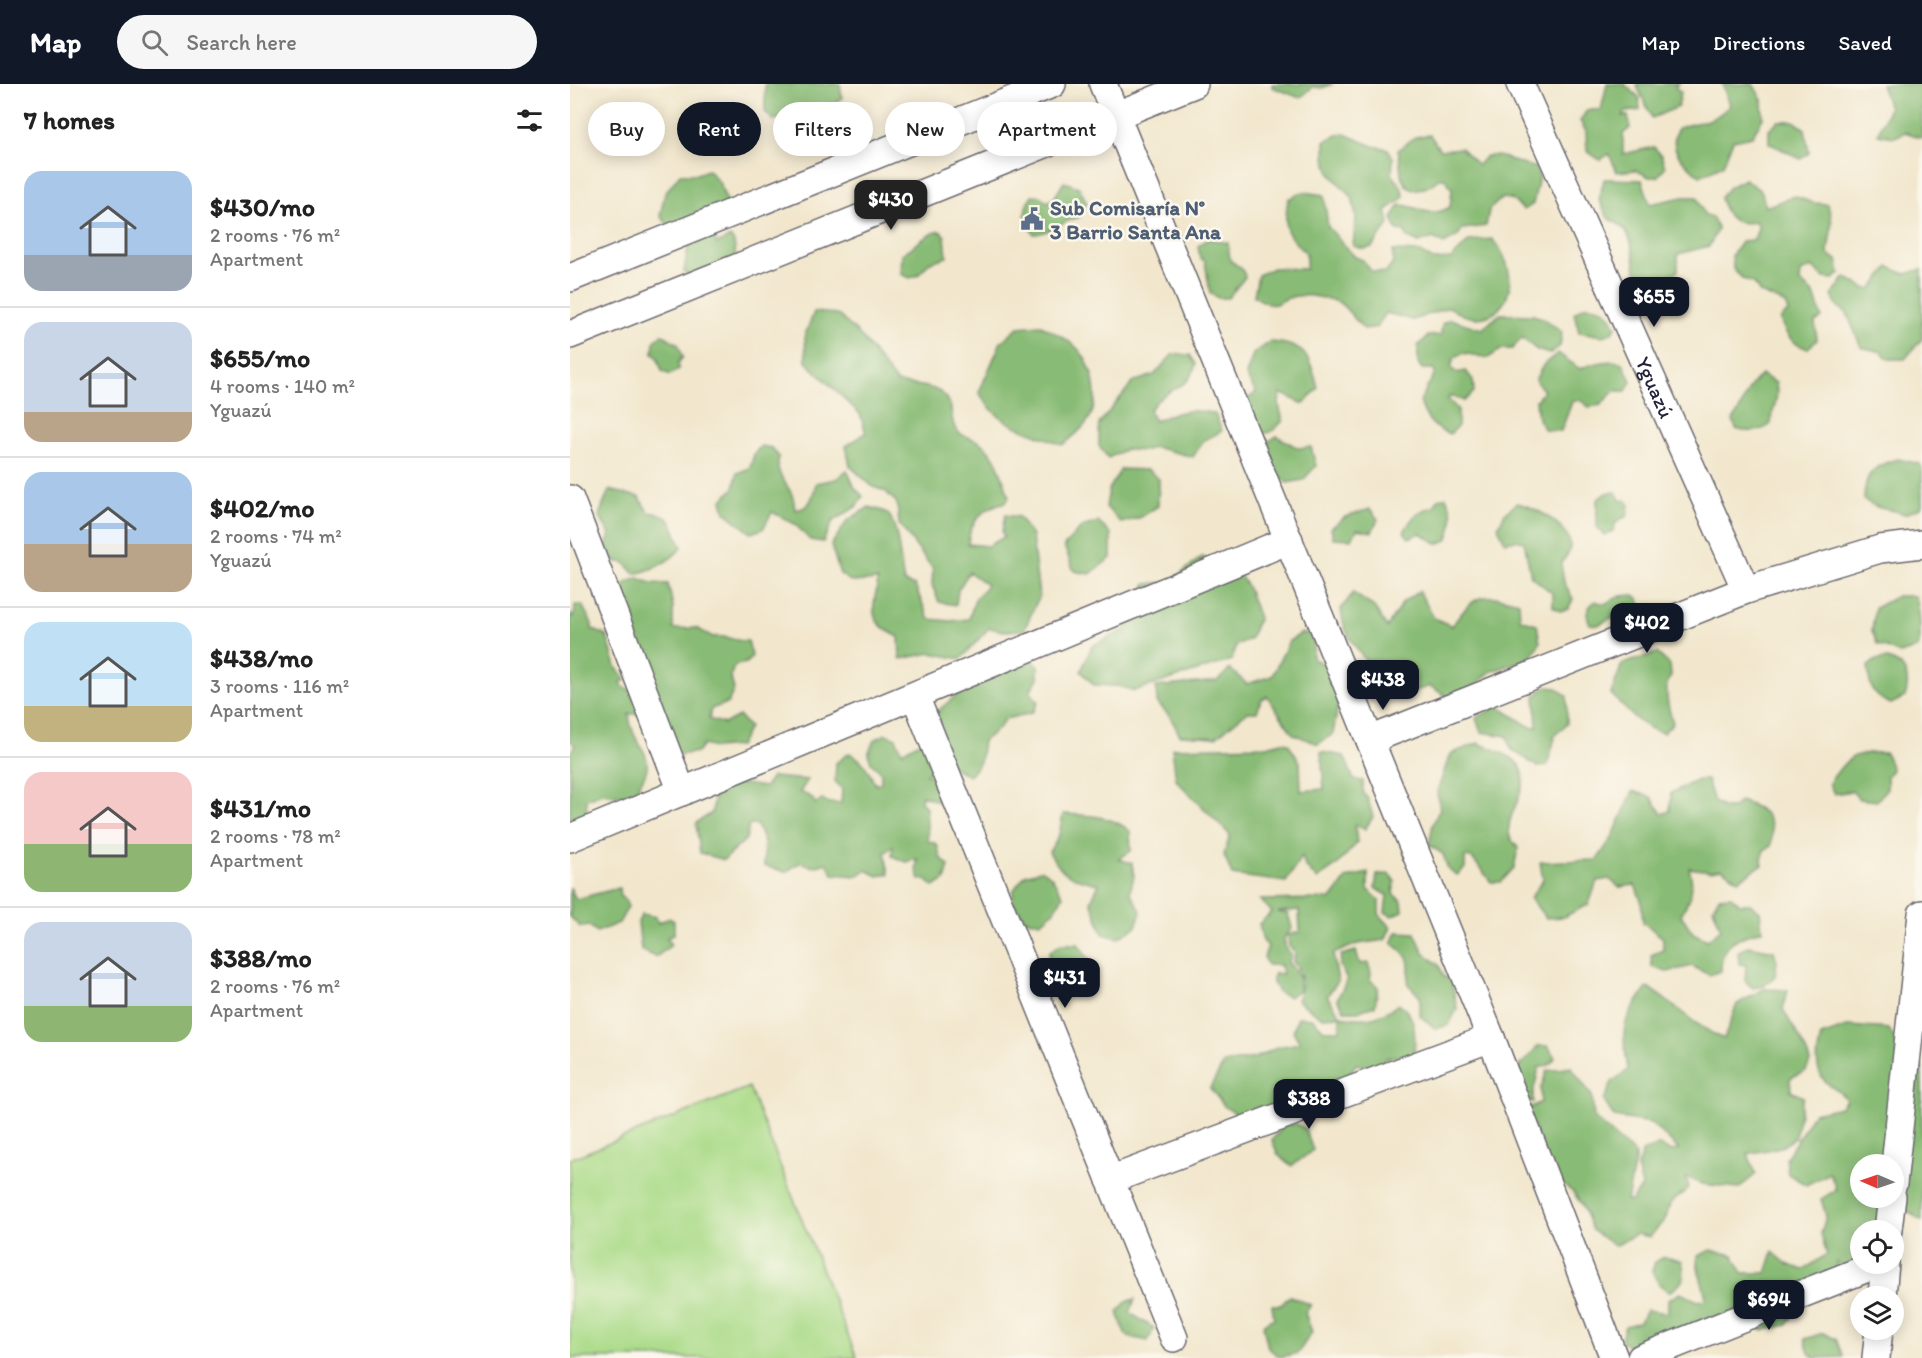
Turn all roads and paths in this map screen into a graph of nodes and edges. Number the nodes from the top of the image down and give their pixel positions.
1 (1052, 84) edge
2 (1103, 84) edge
3 (1194, 84) edge
4 (1520, 84) edge
5 (1111, 102) edge
6 (1117, 117) joint
7 (1019, 156) edge
8 (570, 278) edge
9 (570, 335) edge
10 (570, 499) edge
11 (1289, 540) junction
12 (1922, 544) edge
13 (1746, 590) junction
14 (915, 696) junction
15 (1370, 740) junction
16 (681, 792) junction
17 (570, 838) edge
18 (1922, 914) edge
19 (1491, 1038) junction
20 (1896, 1154) edge
21 (1110, 1180) junction
22 (1854, 1274) edge
23 (1174, 1338) dead end
24 (1878, 1340) edge
25 (1614, 1358) edge
26 (1641, 1358) edge
27 (1876, 1358) edge

1 - 8 street
2 - 5 street
3 - 6 street
4 - 13 street, Yguazú
6 - 11 street
7 - 9 street
10 - 16 street
11 - 14 street
11 - 15 street
12 - 13 street
13 - 15 street
14 - 16 street
14 - 21 street
15 - 19 street
16 - 17 street
18 - 20 street
19 - 21 street
19 - 25 street
21 - 23 street
22 - 26 street
24 - 27 street

